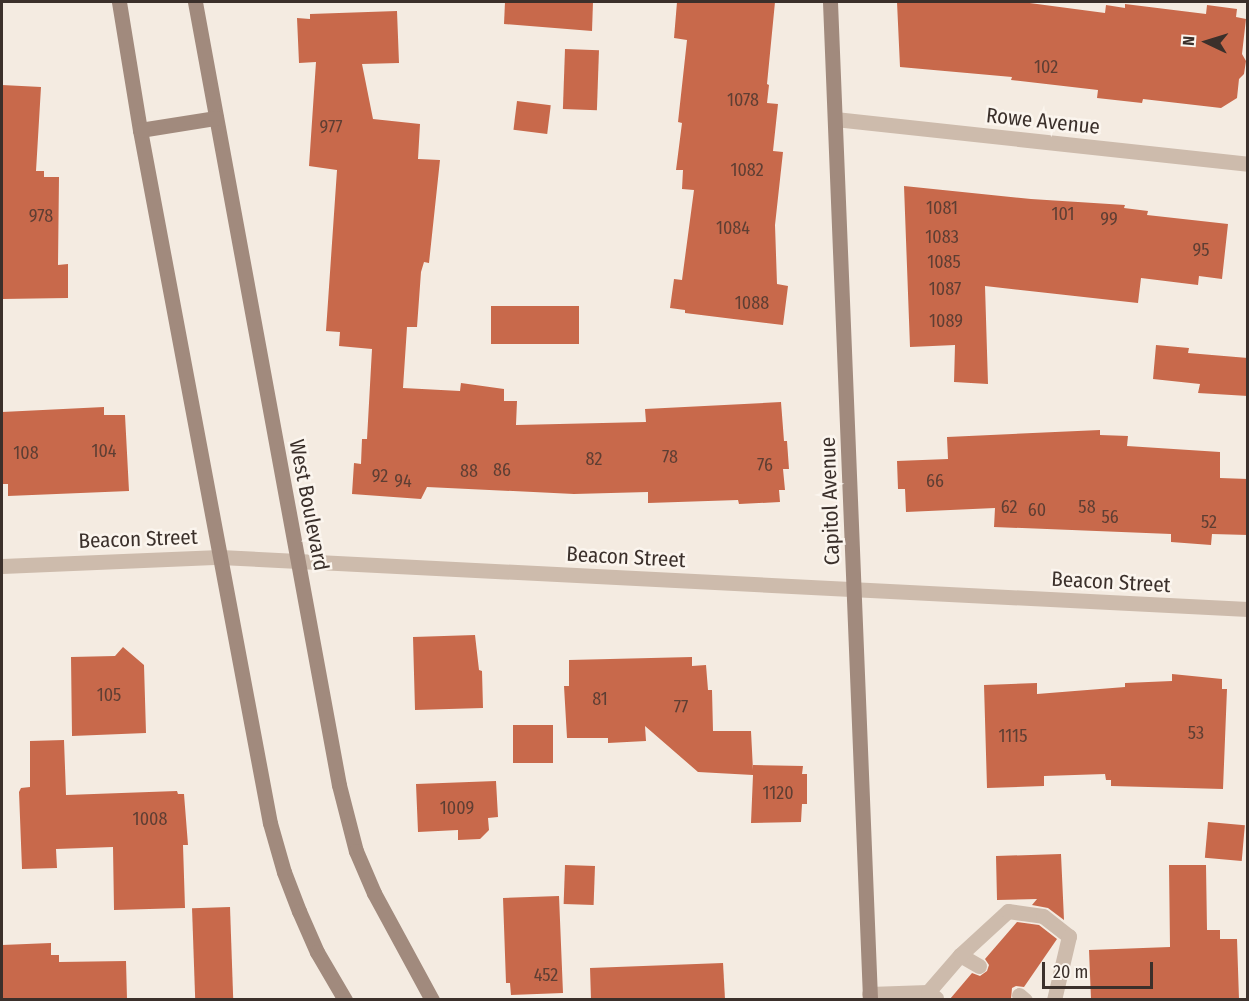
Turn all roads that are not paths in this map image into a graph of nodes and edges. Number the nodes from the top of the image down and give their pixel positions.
1 (119, 2) edge
2 (195, 2) edge
3 (830, 2) edge
4 (216, 118) junction
5 (835, 119) junction
6 (140, 130) junction
7 (1248, 164) edge
8 (220, 557) junction
9 (299, 561) junction
10 (2, 566) edge
11 (854, 591) junction
12 (1248, 609) edge
13 (960, 955) junction
14 (979, 966) dead end
15 (870, 997) edge
16 (932, 997) edge
17 (345, 999) edge
18 (432, 999) edge
19 (1054, 999) edge

1 - 6 main road
2 - 4 main road, West Boulevard
3 - 5 main road, Capitol Avenue
4 - 6 main road
4 - 9 main road, West Boulevard
5 - 7 street, Rowe Avenue
5 - 11 main road, Capitol Avenue
6 - 8 main road
8 - 9 street, Beacon Street
8 - 10 street, Beacon Street
8 - 17 main road
9 - 11 street, Beacon Street
9 - 18 main road, West Boulevard
11 - 12 street, Beacon Street
11 - 15 main road, Capitol Avenue
13 - 14 street
13 - 16 street
13 - 19 street
15 - 16 street

